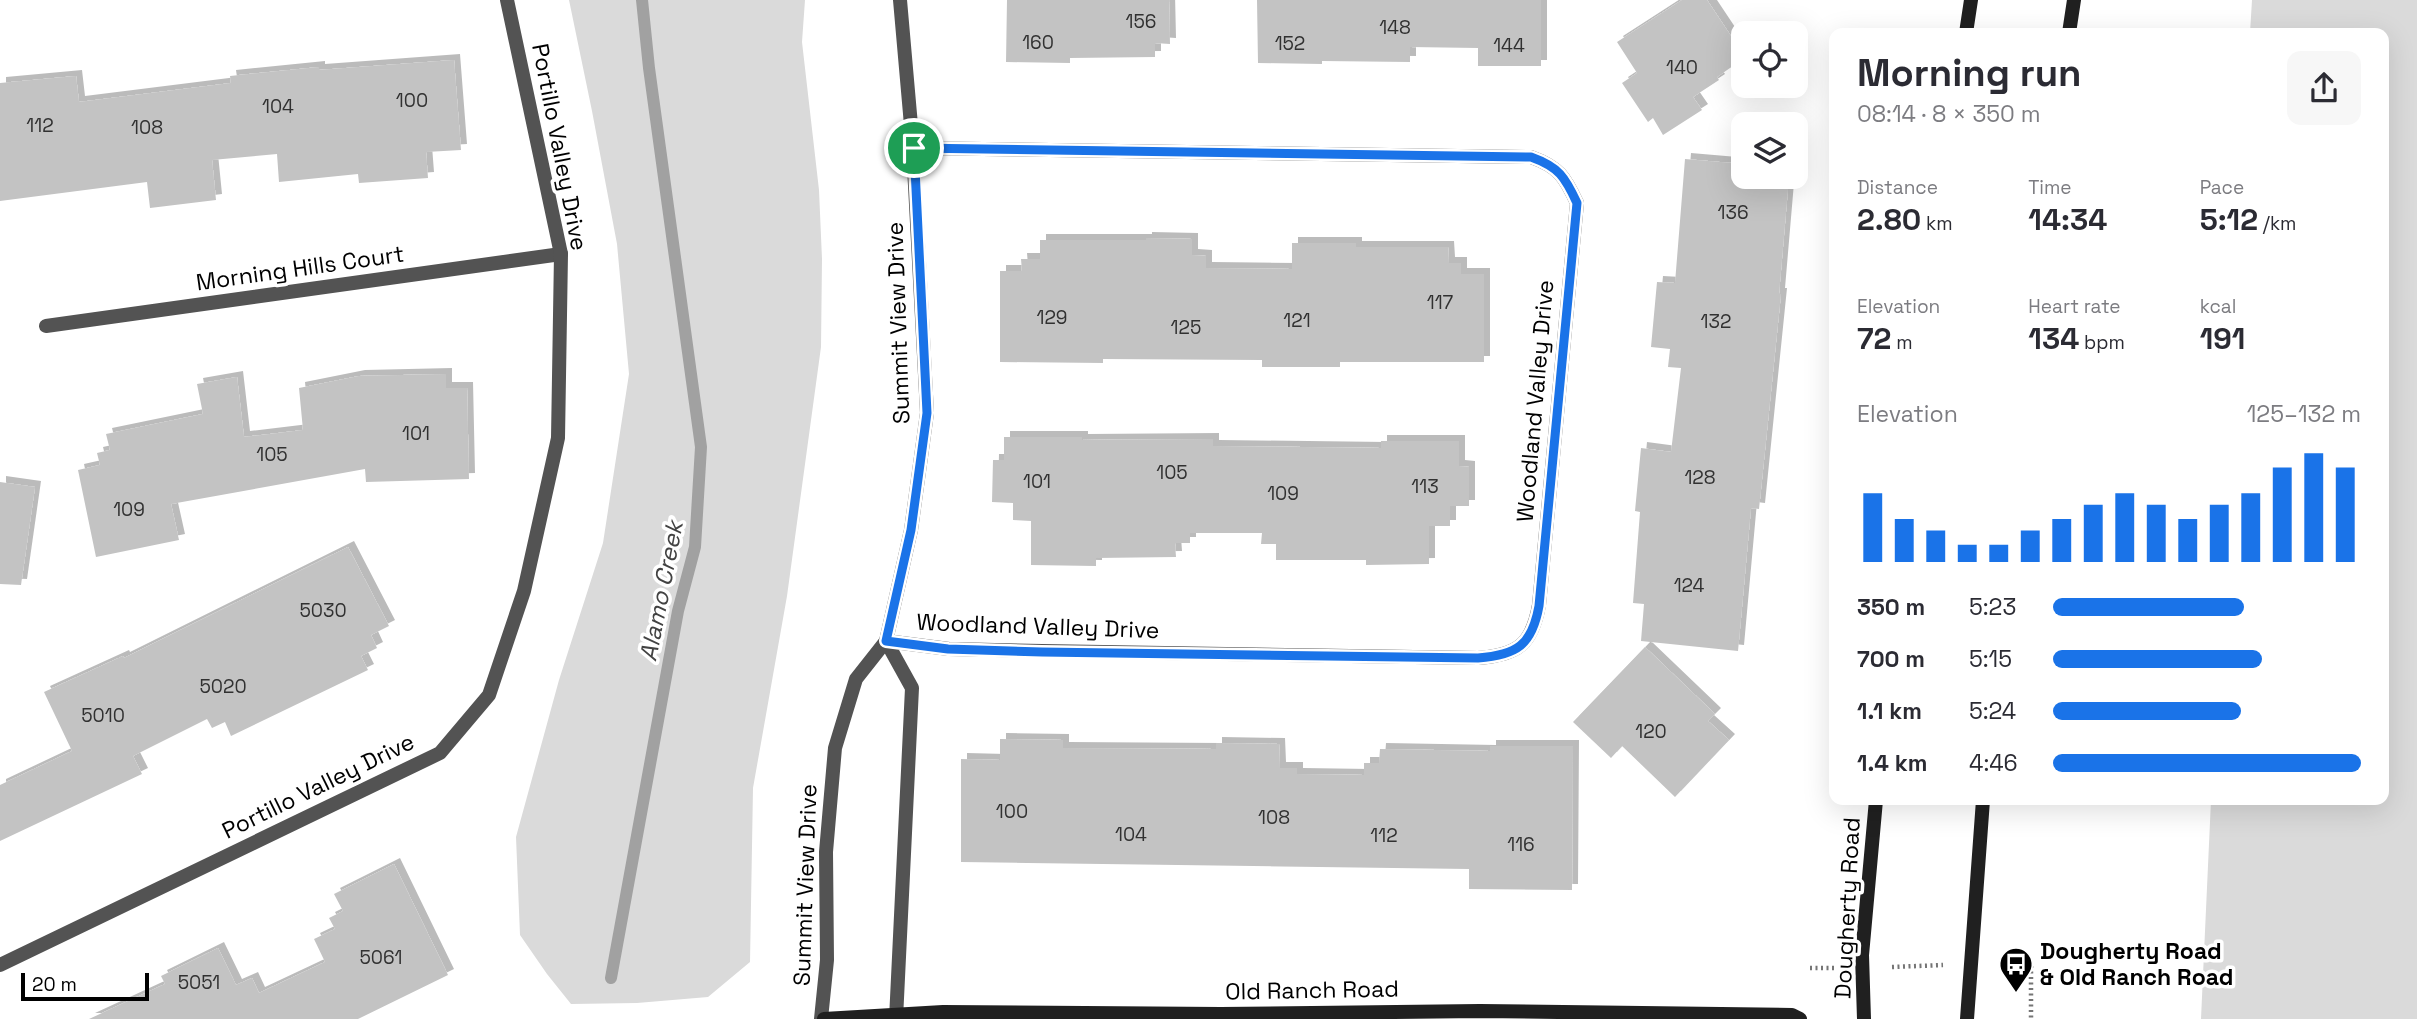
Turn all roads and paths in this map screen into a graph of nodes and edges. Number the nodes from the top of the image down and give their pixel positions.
1 (506, 0) edge
2 (900, 0) edge
3 (1972, 0) edge
4 (2074, 0) edge
5 (1967, 28) edge
6 (2069, 28) edge
7 (914, 148) junction
8 (561, 254) junction
9 (46, 326) dead end
10 (886, 641) junction
11 (1876, 805) edge
12 (1983, 805) edge
13 (0, 965) edge
14 (1970, 965) junction
15 (1863, 967) junction
16 (1810, 968) dead end
17 (896, 1017) edge
18 (822, 1019) edge
19 (1800, 1019) edge
20 (1864, 1019) edge
21 (1967, 1019) edge
22 (2031, 1019) edge

1 - 8 street, Portillo Valley Drive
2 - 7 street, Summit View Drive
3 - 5 street
4 - 6 street
7 - 10 street, Summit View Drive
7 - 10 street, Woodland Valley Drive
8 - 9 street, Morning Hills Court
8 - 13 street, Portillo Valley Drive
10 - 17 street
10 - 18 street, Summit View Drive
11 - 15 street, Dougherty Road
12 - 14 street
14 - 15 path
14 - 21 street
14 - 22 path
15 - 16 path
15 - 20 street, Dougherty Road
17 - 18 street, Old Ranch Road
17 - 19 street, Old Ranch Road

